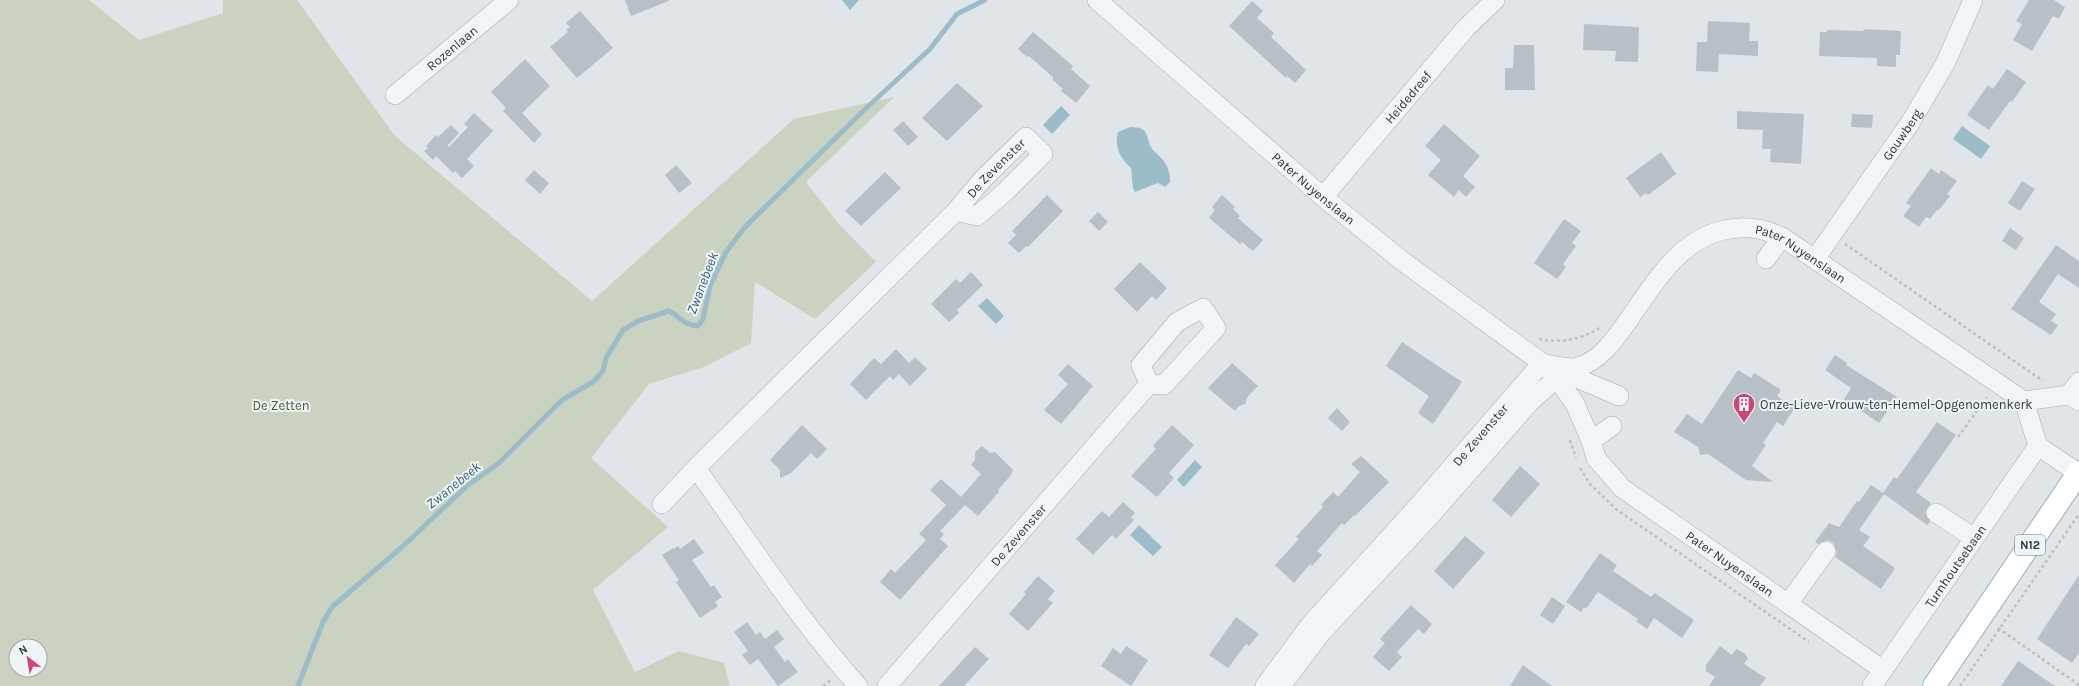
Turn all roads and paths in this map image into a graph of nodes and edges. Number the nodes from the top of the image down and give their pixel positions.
1 (509, 0) edge
2 (1097, 0) edge
3 (1495, 0) edge
4 (1973, 0) edge
5 (395, 95) dead end
6 (1323, 197) junction
7 (956, 211) dead end
8 (1832, 236) junction
9 (1782, 237) junction
10 (1766, 259) dead end
11 (1815, 259) junction
12 (1606, 323) dead end
13 (1533, 336) dead end
14 (1542, 363) junction
15 (1557, 378) junction
16 (1998, 383) junction
17 (1149, 384) dead end
18 (2041, 384) dead end
19 (2076, 393) edge
20 (1619, 396) dead end
21 (2024, 401) junction
22 (1612, 426) dead end
23 (1958, 437) dead end
24 (1591, 441) junction
25 (2038, 446) junction
26 (696, 468) junction
27 (2079, 472) edge
28 (662, 504) dead end
29 (1424, 511) junction
30 (1936, 513) dead end
31 (2079, 514) edge
32 (1974, 538) junction
33 (1826, 551) dead end
34 (1788, 604) junction
35 (1982, 616) junction
36 (1999, 628) junction
37 (1316, 629) junction
38 (1883, 670) junction
39 (2079, 685) edge
40 (858, 686) edge
41 (887, 686) edge
42 (1265, 686) edge
43 (1282, 686) edge
44 (1872, 686) edge
45 (1934, 686) edge
46 (1960, 686) edge

1 - 5 street, Rozenlaan
2 - 6 street, Pater Nuyenslaan
3 - 6 street, Heidedreef
4 - 8 street, Gouwberg
6 - 14 street, Pater Nuyenslaan
7 - 26 street
8 - 11 street, Gouwberg
8 - 18 path
9 - 10 street
9 - 11 street, Pater Nuyenslaan
9 - 14 street, Pater Nuyenslaan
11 - 16 street, Pater Nuyenslaan
12 - 13 path
14 - 15 street, Pater Nuyenslaan
14 - 20 street
14 - 29 street, De Zevenster
15 - 24 street, Pater Nuyenslaan
15 - 29 street, De Zevenster
16 - 21 street, Pater Nuyenslaan
16 - 23 path
17 - 41 street, De Zevenster
19 - 21 street
21 - 25 street
22 - 24 street
24 - 34 street, Pater Nuyenslaan
25 - 27 street
25 - 32 street, Turnhoutsebaan
26 - 28 street
26 - 40 street
27 - 35 main road, N12
29 - 37 street, De Zevenster
30 - 32 street
31 - 36 path
32 - 38 street, Turnhoutsebaan
33 - 34 street
34 - 38 street, Pater Nuyenslaan
35 - 36 path
35 - 45 main road, N12
36 - 39 path
36 - 46 path
37 - 42 street, De Zevenster
37 - 43 street, De Zevenster
38 - 44 street, Turnhoutsebaan

